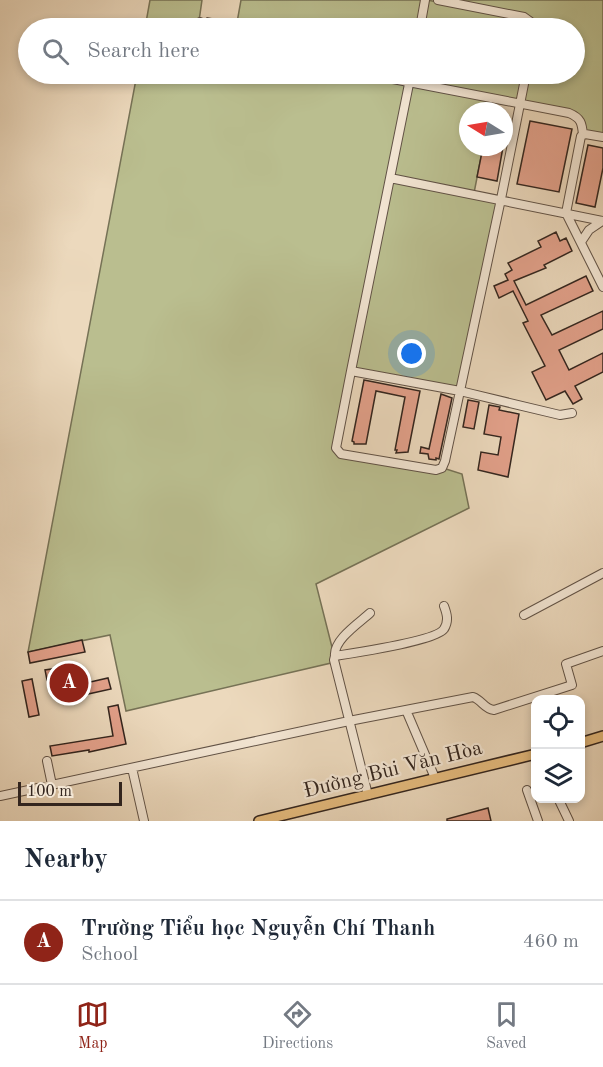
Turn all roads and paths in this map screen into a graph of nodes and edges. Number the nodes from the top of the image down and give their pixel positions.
1 (425, 0) edge
2 (438, 0) edge
3 (422, 18) edge
4 (526, 18) edge
5 (409, 84) edge
6 (435, 84) edge
7 (524, 84) edge
8 (520, 104) junction
9 (583, 135) junction
10 (603, 137) edge
11 (390, 178) junction
12 (501, 199) junction
13 (566, 213) junction
14 (603, 221) edge
15 (581, 243) junction
16 (603, 287) edge
17 (351, 371) junction
18 (460, 391) junction
19 (572, 413) dead end
20 (603, 573) edge
21 (444, 606) dead end
22 (370, 613) dead end
23 (524, 615) dead end
24 (603, 651) edge
25 (335, 656) junction
26 (548, 695) edge
27 (531, 702) edge
28 (406, 710) junction
29 (349, 721) junction
30 (603, 736) edge
31 (585, 741) edge
32 (531, 755) edge
33 (47, 761) dead end
34 (132, 768) junction
35 (435, 778) junction
36 (52, 785) junction
37 (527, 790) dead end
38 (368, 795) junction
39 (0, 796) edge
40 (560, 803) edge
41 (144, 821) edge
42 (259, 821) edge
43 (538, 821) edge
44 (569, 821) edge

1 - 3 street
2 - 4 street
5 - 11 street
6 - 8 street
7 - 8 street
8 - 9 street
8 - 12 street
9 - 10 street
9 - 13 street
11 - 12 street
11 - 17 street
12 - 13 street
12 - 18 street
13 - 14 street
13 - 15 street
14 - 15 street
15 - 16 street
17 - 18 street
17 - 18 street
18 - 19 street
20 - 23 street
21 - 25 street
22 - 25 street
24 - 26 street
25 - 29 street
27 - 28 street
28 - 29 street
28 - 35 street
29 - 34 street
29 - 38 street
30 - 31 main road
32 - 35 main road, Đường Bùi Văn Hòa
33 - 36 street
34 - 36 street
34 - 41 street
35 - 38 main road, Đường Bùi Văn Hòa
36 - 39 street
37 - 43 street
38 - 42 main road, Đường Bùi Văn Hòa
40 - 44 street

